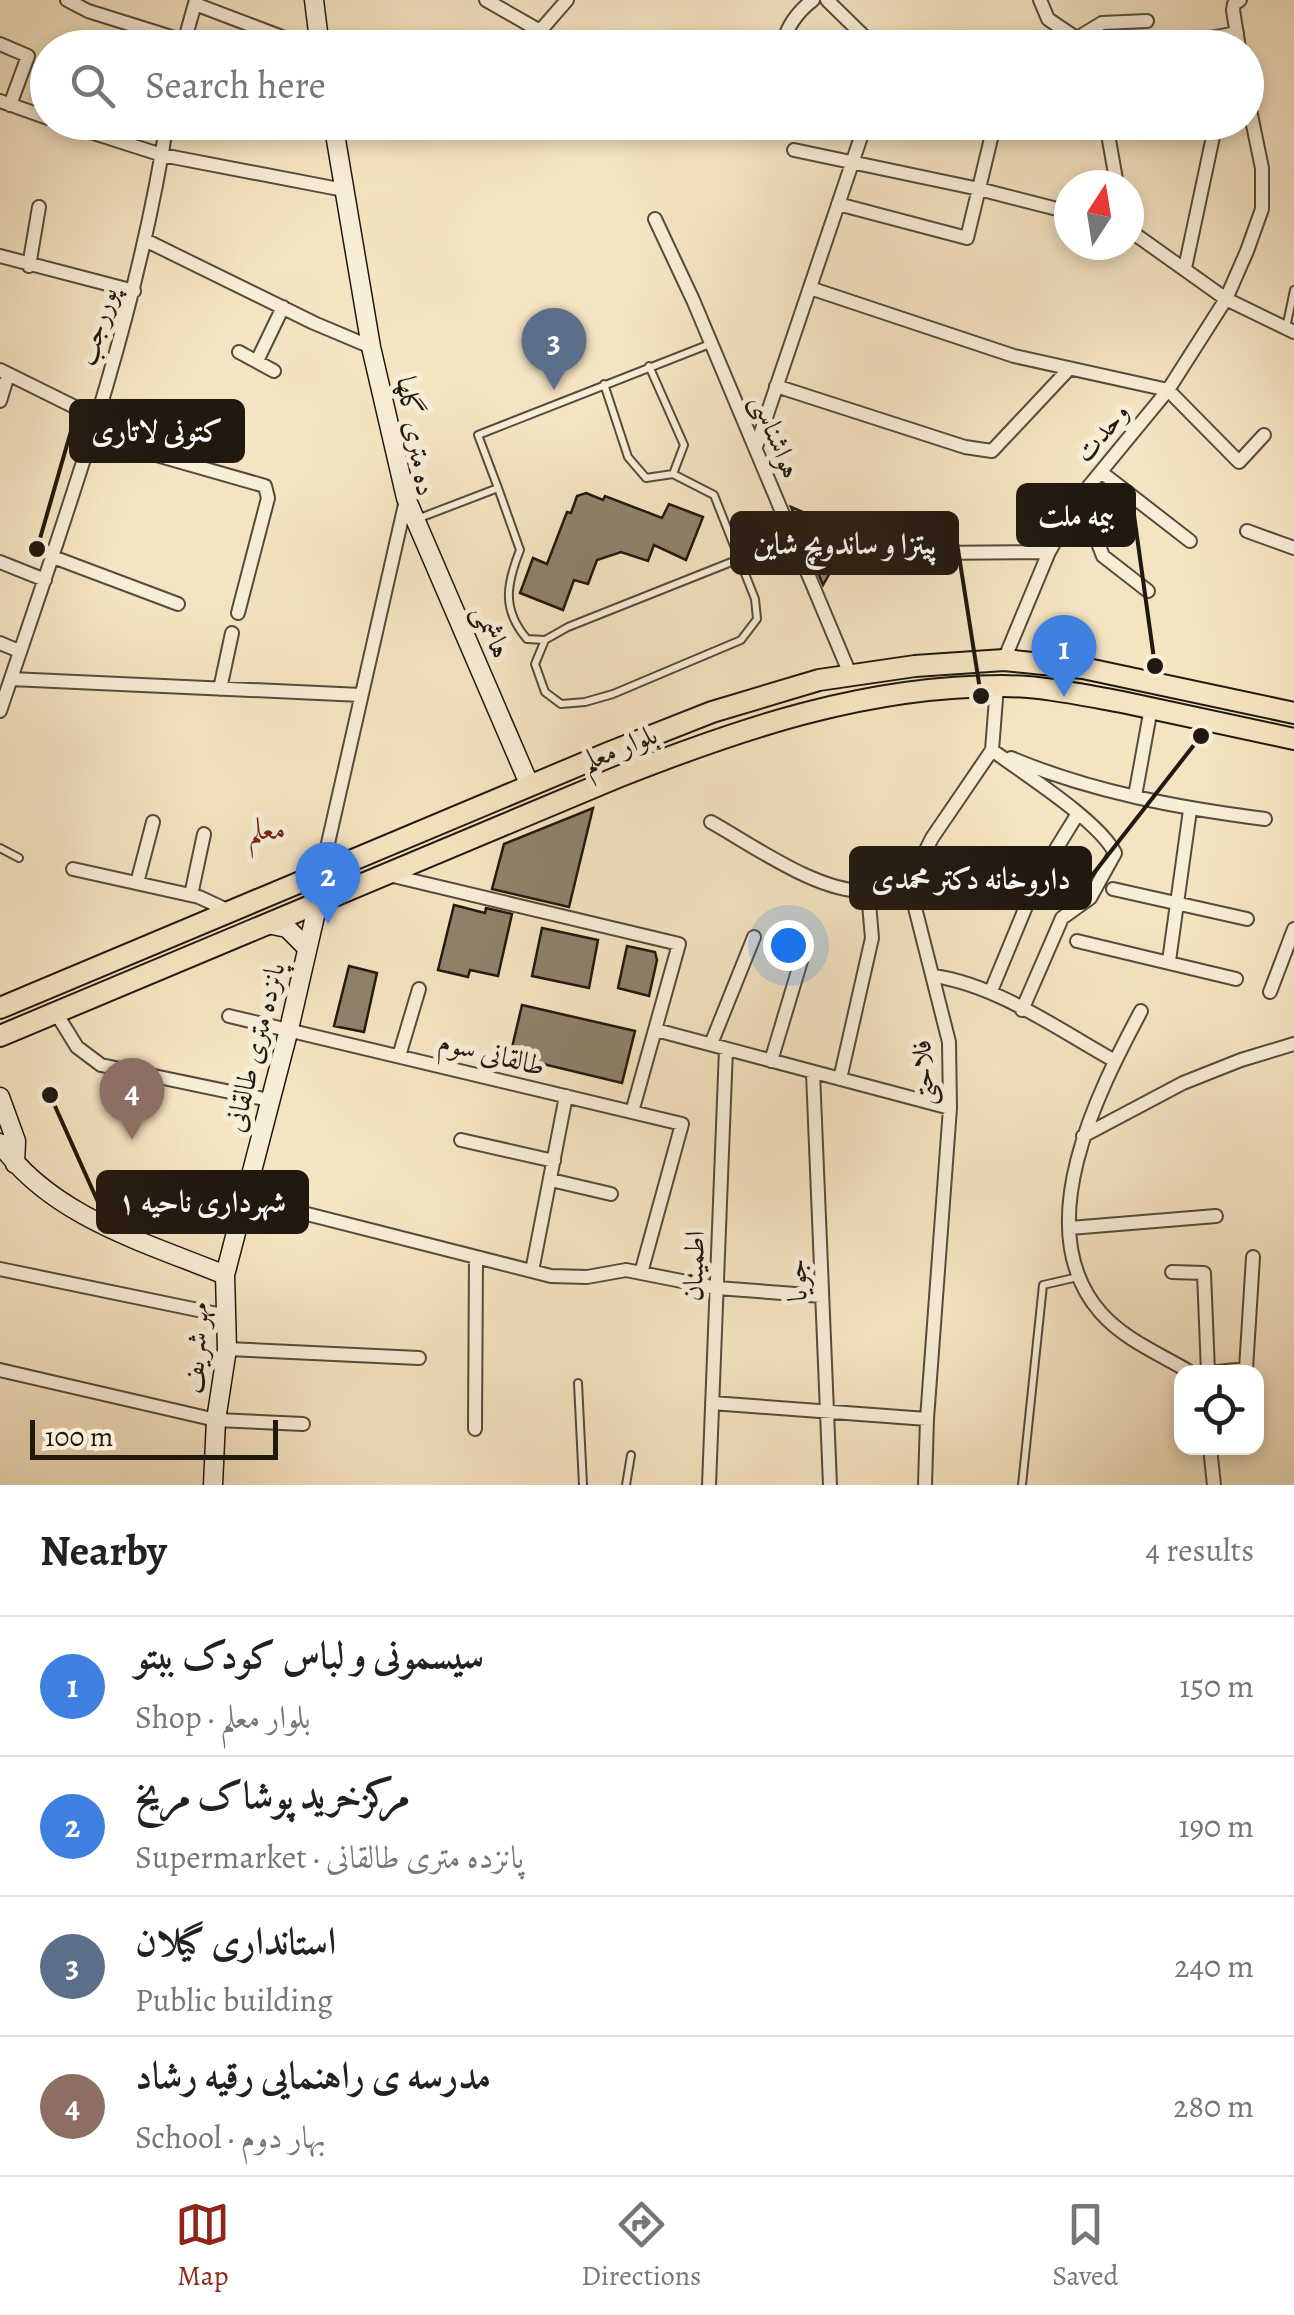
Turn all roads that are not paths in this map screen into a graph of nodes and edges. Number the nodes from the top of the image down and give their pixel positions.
1 (68, 0) edge
2 (314, 0) edge
3 (486, 0) edge
4 (566, 0) edge
5 (813, 0) edge
6 (827, 0) edge
7 (1040, 0) edge
8 (1240, 0) edge
9 (196, 2) edge
10 (1147, 22) dead end
11 (144, 30) edge
12 (188, 30) edge
13 (265, 30) edge
14 (318, 30) edge
15 (534, 30) edge
16 (541, 30) edge
17 (787, 30) edge
18 (858, 30) edge
19 (1067, 30) edge
20 (1090, 30) edge
21 (1236, 30) edge
22 (0, 44) edge
23 (5, 103) edge
24 (30, 112) edge
25 (117, 140) edge
26 (165, 140) edge
27 (336, 140) edge
28 (860, 140) edge
29 (990, 140) edge
30 (1108, 140) edge
31 (1212, 140) edge
32 (1256, 140) edge
33 (794, 150) dead end
34 (162, 156) junction
35 (852, 162) junction
36 (1114, 170) edge
37 (979, 189) junction
38 (344, 190) junction
39 (838, 204) junction
40 (39, 207) dead end
41 (1054, 208) edge
42 (654, 219) dead end
43 (145, 240) junction
44 (1144, 240) edge
45 (0, 256) edge
46 (29, 266) junction
47 (1185, 268) junction
48 (810, 288) junction
49 (1294, 290) edge
50 (134, 291) junction
51 (1226, 299) junction
52 (283, 308) junction
53 (1290, 330) edge
54 (712, 344) junction
55 (372, 346) junction
56 (239, 352) dead end
57 (257, 362) junction
58 (649, 366) junction
59 (1069, 369) junction
60 (274, 371) dead end
61 (4, 372) edge
62 (604, 384) junction
63 (776, 386) junction
64 (1168, 390) junction
65 (0, 401) edge
66 (96, 417) junction
67 (1264, 434) dead end
68 (90, 436) junction
69 (755, 447) junction
70 (1101, 472) junction
71 (673, 474) junction
72 (498, 488) junction
73 (1080, 497) junction
74 (406, 498) junction
75 (416, 520) junction
76 (856, 524) dead end
77 (1247, 531) dead end
78 (1190, 541) dead end
79 (1294, 548) edge
80 (1049, 552) junction
81 (52, 557) junction
82 (739, 560) junction
83 (0, 562) edge
84 (46, 580) junction
85 (1148, 591) dead end
86 (178, 604) dead end
87 (238, 613) dead end
88 (232, 633) dead end
89 (544, 640) junction
90 (0, 643) edge
91 (19, 651) junction
92 (1004, 660) junction
93 (850, 674) junction
94 (10, 679) junction
95 (997, 686) junction
96 (220, 688) junction
97 (361, 695) junction
98 (1151, 708) junction
99 (1292, 708) edge
100 (0, 711) edge
101 (1294, 740) edge
102 (992, 750) junction
103 (530, 786) junction
104 (1134, 796) junction
105 (1190, 810) junction
106 (1078, 815) junction
107 (1265, 820) dead end
108 (153, 822) dead end
109 (711, 822) dead end
110 (204, 834) dead end
111 (0, 848) edge
112 (19, 858) dead end
113 (73, 869) dead end
114 (320, 874) junction
115 (386, 874) junction
116 (137, 883) junction
117 (908, 884) junction
118 (1113, 890) dead end
119 (868, 892) junction
120 (191, 895) junction
121 (318, 903) junction
122 (1177, 903) junction
123 (230, 912) junction
124 (1247, 919) dead end
125 (267, 924) junction
126 (1294, 929) edge
127 (754, 937) dead end
128 (1077, 942) dead end
129 (307, 948) junction
130 (801, 961) dead end
131 (1170, 961) junction
132 (934, 976) junction
133 (1236, 979) dead end
134 (418, 989) dead end
135 (990, 990) junction
136 (1270, 992) dead end
137 (0, 1008) edge
138 (1022, 1010) junction
139 (1141, 1011) dead end
140 (56, 1013) junction
141 (229, 1016) dead end
142 (289, 1029) junction
143 (656, 1030) junction
144 (0, 1036) edge
145 (711, 1044) junction
146 (1294, 1044) edge
147 (726, 1048) junction
148 (400, 1056) junction
149 (771, 1061) junction
150 (1115, 1061) junction
151 (812, 1072) junction
152 (840, 1080) junction
153 (566, 1096) junction
154 (0, 1097) edge
155 (269, 1100) junction
156 (950, 1108) junction
157 (632, 1112) junction
158 (1083, 1136) junction
159 (461, 1140) dead end
160 (0, 1143) edge
161 (554, 1161) junction
162 (8, 1163) edge
163 (550, 1180) junction
164 (611, 1194) dead end
165 (244, 1198) junction
166 (1216, 1216) dead end
167 (1070, 1228) junction
168 (1253, 1257) dead end
169 (476, 1258) junction
170 (0, 1269) edge
171 (532, 1272) junction
172 (1172, 1272) dead end
173 (641, 1273) junction
174 (225, 1276) junction
175 (1079, 1277) junction
176 (717, 1288) junction
177 (822, 1296) junction
178 (228, 1316) junction
179 (226, 1349) junction
180 (419, 1358) dead end
181 (1178, 1365) edge
182 (1208, 1365) edge
183 (1246, 1365) edge
184 (0, 1370) edge
185 (578, 1383) dead end
186 (712, 1402) junction
187 (827, 1413) junction
188 (927, 1419) junction
189 (216, 1420) junction
190 (303, 1424) dead end
191 (474, 1430) dead end
192 (631, 1455) dead end
193 (1211, 1455) edge
194 (213, 1485) edge
195 (583, 1485) edge
196 (626, 1485) edge
197 (709, 1485) edge
198 (830, 1485) edge
199 (925, 1485) edge
200 (1022, 1485) edge
201 (1214, 1485) edge

1 - 11 street
2 - 14 street
3 - 15 street
4 - 16 street
5 - 17 street
6 - 18 street
7 - 19 street
8 - 21 street
9 - 12 street
9 - 13 street
10 - 20 street
22 - 23 street
23 - 24 street
25 - 34 street
26 - 34 street, پوررجب
27 - 38 street, ده متری گلها
28 - 35 street
29 - 37 street
30 - 36 street
31 - 47 street
32 - 51 street, وحدت
33 - 35 street
34 - 38 street
34 - 43 street, پوررجب
35 - 37 street
35 - 39 street
37 - 39 street
37 - 41 street
38 - 55 street, ده متری گلها
39 - 48 street
40 - 46 street
42 - 54 street, هواشناسی
43 - 50 street, پوررجب
43 - 52 street
44 - 47 street
45 - 46 street
46 - 50 street
47 - 51 street
48 - 59 street
48 - 63 street
49 - 53 lane
50 - 66 street, پوررجب
51 - 53 street
51 - 64 street, وحدت
52 - 55 street
52 - 57 street
54 - 58 lane
54 - 69 street, هواشناسی
55 - 74 street, ده متری گلها
56 - 57 street
57 - 60 street
58 - 62 lane
58 - 71 lane
59 - 63 street
59 - 64 street
61 - 65 street
61 - 66 street
62 - 71 lane
62 - 72 lane
63 - 69 street
64 - 67 street
64 - 70 street, وحدت
66 - 68 street, پوررجب
68 - 81 street, پوررجب
68 - 87 street
69 - 93 street, هواشناسی
70 - 73 street, وحدت
70 - 78 street
71 - 82 lane
72 - 75 lane
72 - 89 lane
73 - 80 street, وحدت
73 - 85 street
74 - 75 street, هاشمی
74 - 97 street, ده متری گلها
75 - 103 street, هاشمی
76 - 80 street
77 - 79 street
80 - 92 street, وحدت
81 - 84 street, پوررجب
81 - 86 street
82 - 89 lane
82 - 89 lane
83 - 84 street
84 - 91 street, پوررجب
88 - 96 street
90 - 91 street
91 - 94 street, پوررجب
92 - 93 main road, بلوار معلم
92 - 95 main road
92 - 99 main road, بلوار معلم
93 - 103 main road, بلوار معلم
94 - 96 street
94 - 100 street, پوررجب
95 - 98 main road, بلوار معلم
95 - 102 street
95 - 115 main road, بلوار معلم
96 - 97 street
97 - 114 street, ده متری گلها
98 - 101 main road, بلوار معلم
98 - 104 street
102 - 104 street
102 - 106 street
102 - 117 street
103 - 114 main road, بلوار معلم
104 - 105 street
105 - 107 street
105 - 122 street
106 - 135 street
106 - 138 street
108 - 116 street
109 - 119 street
110 - 120 street
111 - 112 lane
113 - 116 street
114 - 121 main road
114 - 123 main road, بلوار معلم
115 - 121 main road, بلوار معلم
115 - 143 street
116 - 120 street
117 - 119 street
117 - 132 street, فلاحتی
118 - 122 street
119 - 152 street
120 - 123 street
121 - 125 main road, بلوار معلم
121 - 129 street, پانزده متری طالقانی
122 - 124 street
122 - 131 street
123 - 137 main road, بلوار معلم
125 - 129 street, پانزده متری طالقانی
125 - 140 main road, بلوار معلم
126 - 136 street
127 - 145 street
128 - 131 street
129 - 142 street, پانزده متری طالقانی
130 - 149 street
131 - 133 street
132 - 135 street
132 - 156 street, فلاحتی
134 - 148 street
135 - 138 street
138 - 150 street
139 - 150 street
140 - 144 main road, بلوار معلم
140 - 155 street
141 - 142 street, طالقانی سوم
142 - 148 street, طالقانی سوم
142 - 155 street, پانزده متری طالقانی
143 - 145 street
143 - 157 street
145 - 147 street
146 - 158 street
147 - 149 street
147 - 176 street, اطمینان
148 - 153 street, طالقانی سوم
149 - 151 street
150 - 158 street
151 - 152 street
151 - 177 street, جویا
152 - 156 street
153 - 157 street, طالقانی سوم
153 - 161 street
154 - 162 street
155 - 165 street, پانزده متری طالقانی
156 - 188 street, فلاحتی
157 - 173 street, طالقانی سوم
158 - 167 street
159 - 161 street
160 - 162 street
161 - 163 street
162 - 174 street
163 - 164 street
163 - 171 street
165 - 169 street
165 - 174 street, پانزده متری طالقانی
166 - 167 street
167 - 175 street
168 - 183 street
169 - 171 street
169 - 191 street
170 - 178 street
171 - 173 street
172 - 182 street
173 - 176 street
174 - 178 street, مهر شریف
175 - 181 street
175 - 200 lane
176 - 177 street
176 - 186 street, اطمینان
177 - 187 street, جویا
178 - 179 street, مهر شریف
179 - 180 street
179 - 189 street, مهر شریف
184 - 189 street
185 - 195 lane
186 - 187 street
186 - 197 street, اطمینان
187 - 188 street
187 - 198 street, جویا
188 - 199 street, فلاحتی
189 - 190 street
189 - 194 street, مهر شریف
192 - 196 lane
193 - 201 street

